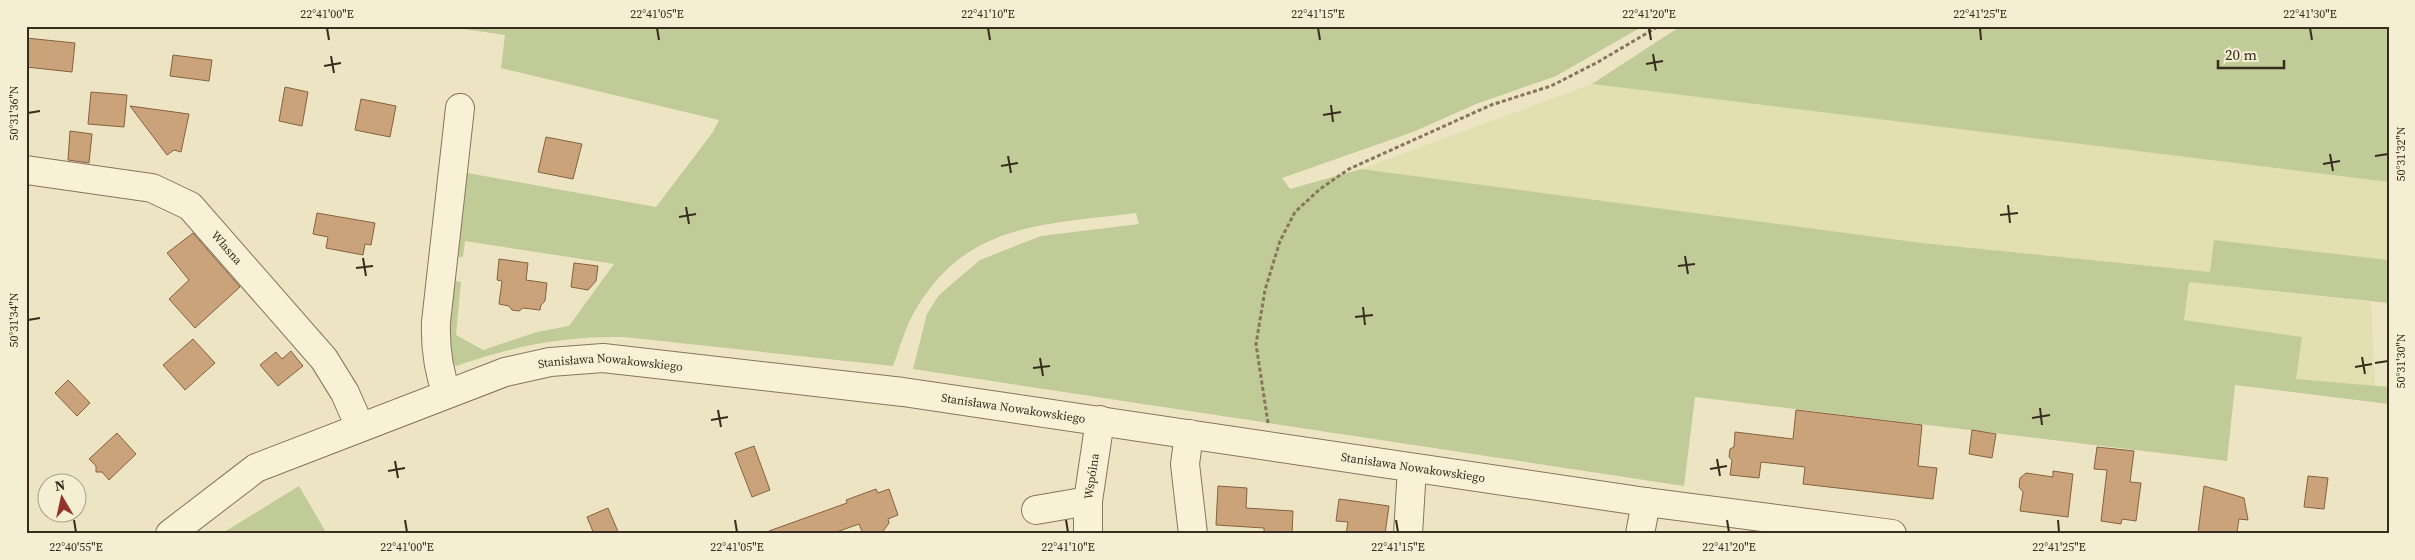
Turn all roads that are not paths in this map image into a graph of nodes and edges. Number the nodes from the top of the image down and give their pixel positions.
1 (460, 108) dead end
2 (26, 170) edge
3 (447, 394) junction
4 (1100, 420) junction
5 (360, 427) junction
6 (1189, 434) junction
7 (1412, 468) junction
8 (1088, 501) junction
9 (1646, 502) junction
10 (1036, 510) dead end
11 (1762, 525) edge
12 (170, 534) edge
13 (1088, 534) edge
14 (1193, 534) edge
15 (1408, 534) edge
16 (1640, 534) edge
17 (1892, 534) edge

1 - 3 street
2 - 5 street, Własna
3 - 4 street, Stanisława Nowakowskiego
3 - 5 street, Stanisława Nowakowskiego
4 - 6 street, Stanisława Nowakowskiego
4 - 8 street, Wspólna
5 - 12 street, Stanisława Nowakowskiego
6 - 7 street, Stanisława Nowakowskiego
6 - 14 street
7 - 9 street, Stanisława Nowakowskiego
7 - 15 street
8 - 10 street
8 - 13 street, Wspólna
9 - 11 street, Stanisława Nowakowskiego
9 - 16 street
11 - 17 street, Stanisława Nowakowskiego

